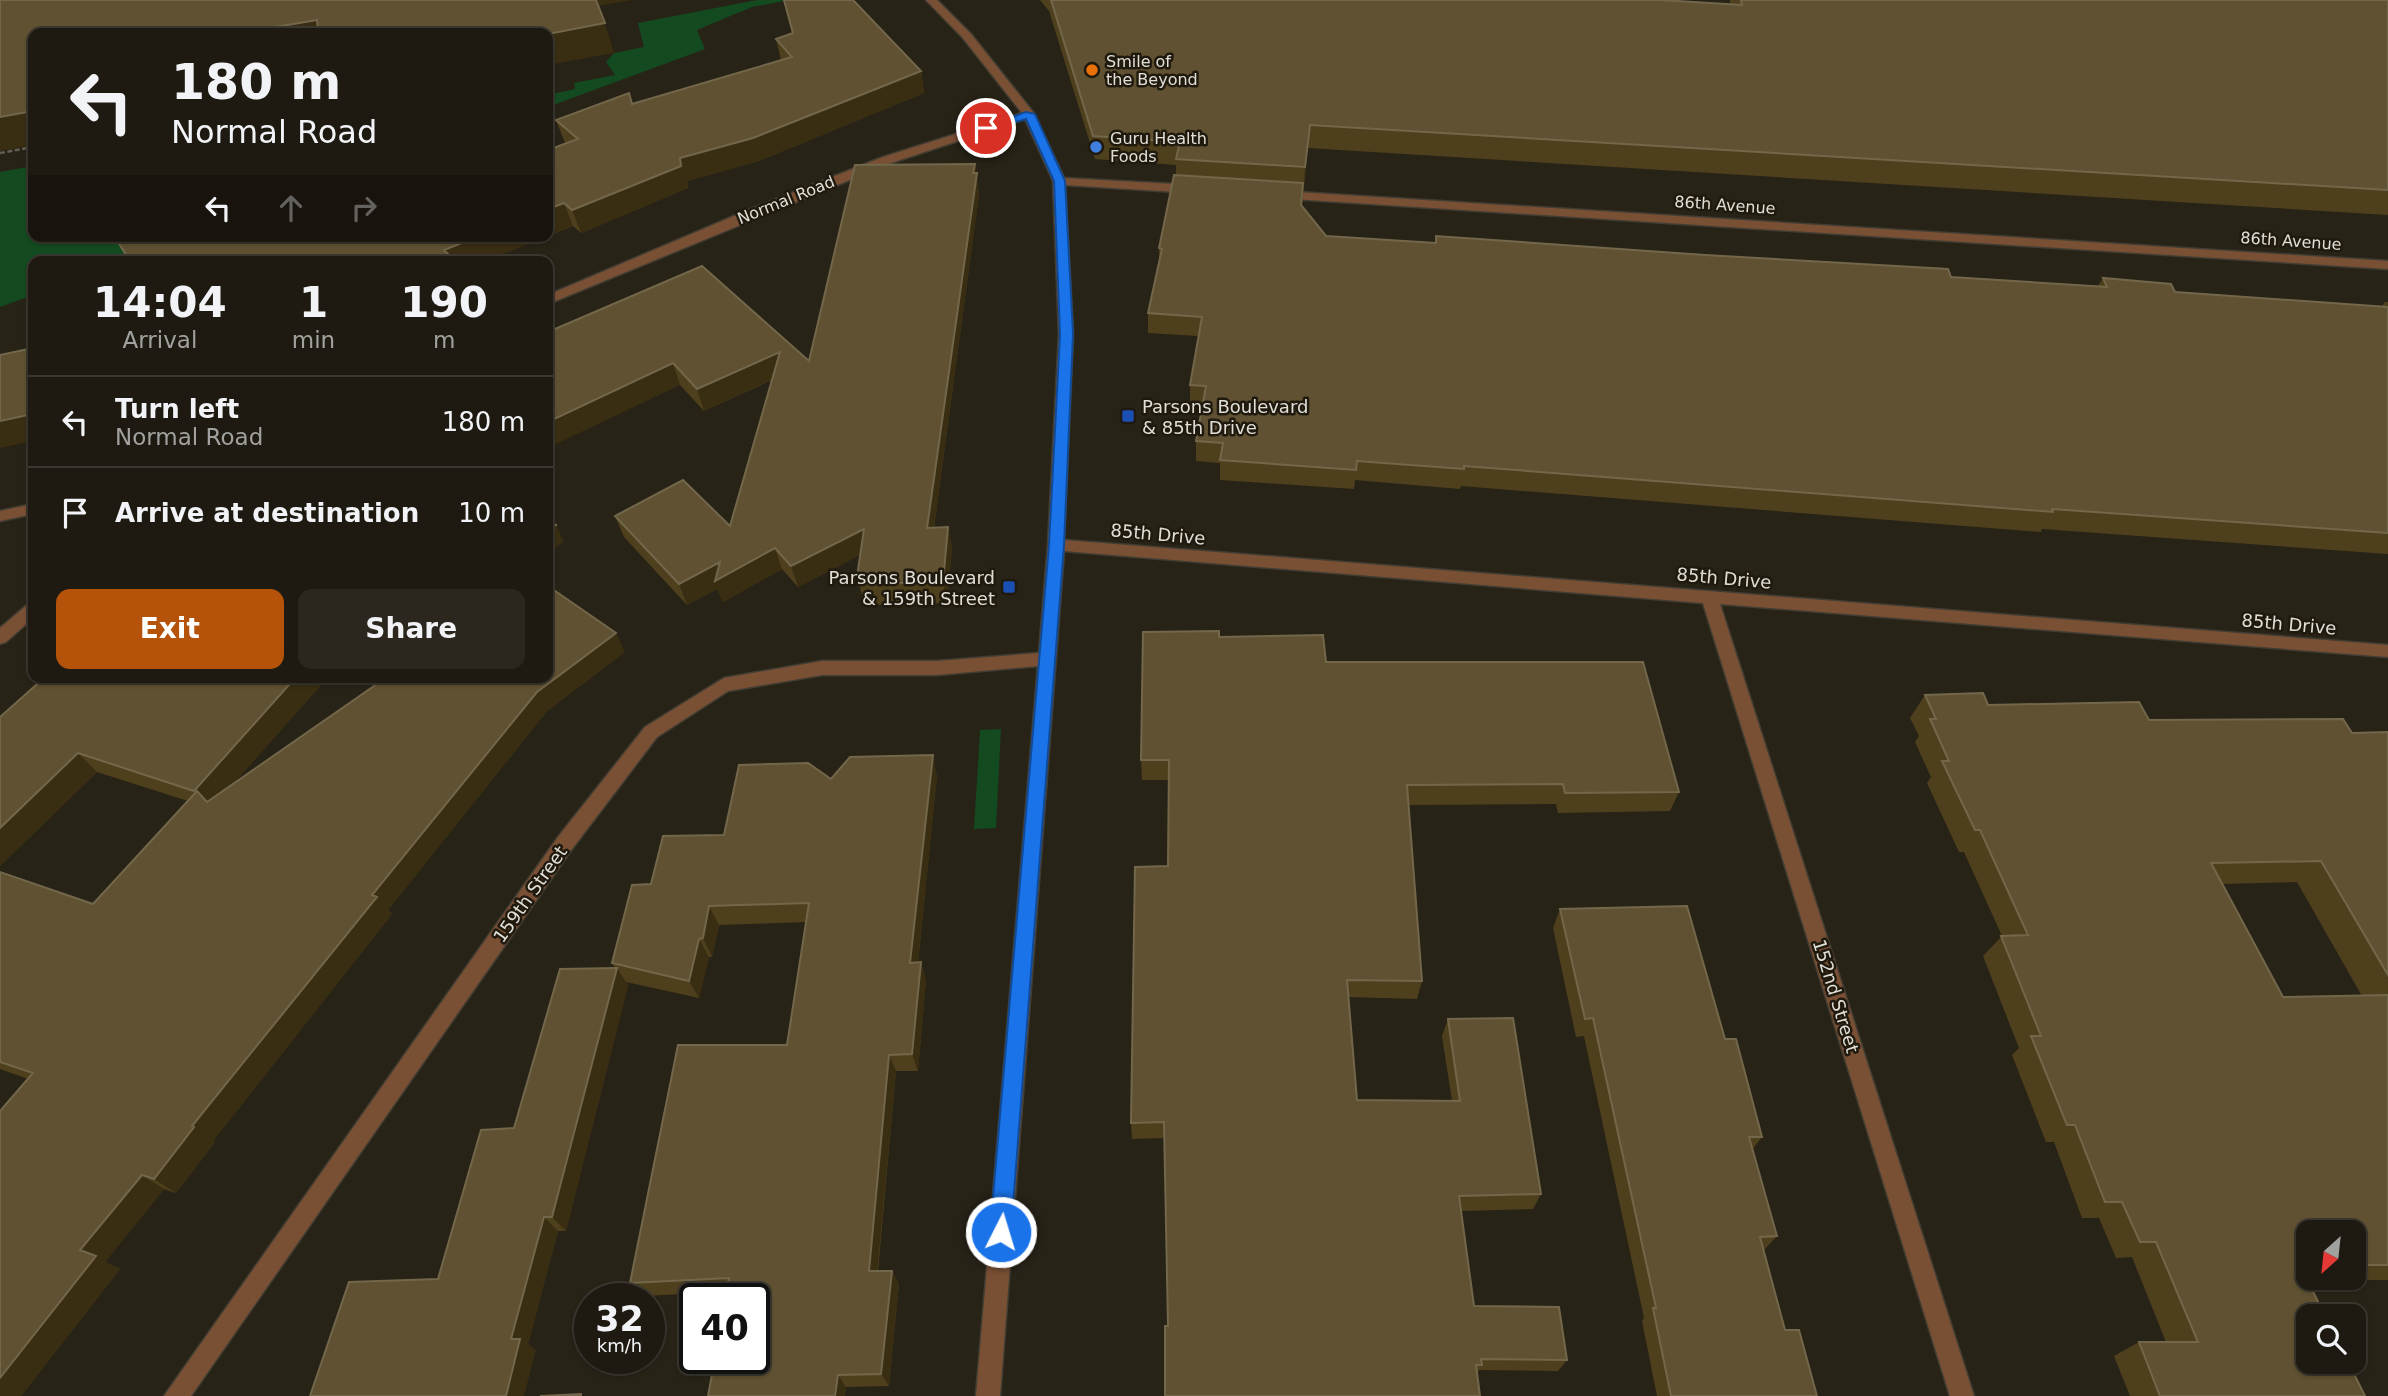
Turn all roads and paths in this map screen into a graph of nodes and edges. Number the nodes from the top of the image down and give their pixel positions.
1 (931, 0) edge
2 (1029, 114) junction
3 (28, 149) edge
4 (0, 153) edge
5 (1059, 181) junction
6 (1211, 190) edge
7 (1266, 194) edge
8 (2388, 265) edge
9 (553, 298) edge
10 (28, 510) edge
11 (0, 516) edge
12 (1056, 545) junction
13 (1710, 597) junction
14 (28, 613) edge
15 (0, 638) edge
16 (2388, 651) edge
17 (1047, 659) junction
18 (176, 1396) edge
19 (988, 1396) edge
20 (1962, 1396) edge

1 - 2 street
2 - 5 street
2 - 9 street, Normal Road
3 - 4 path
5 - 6 street
5 - 12 street
7 - 8 street, 86th Avenue
10 - 11 street
12 - 13 street, 85th Drive
12 - 17 street
13 - 16 street, 85th Drive
13 - 20 street, 152nd Street
14 - 15 street
17 - 18 street, 159th Street
17 - 19 street

